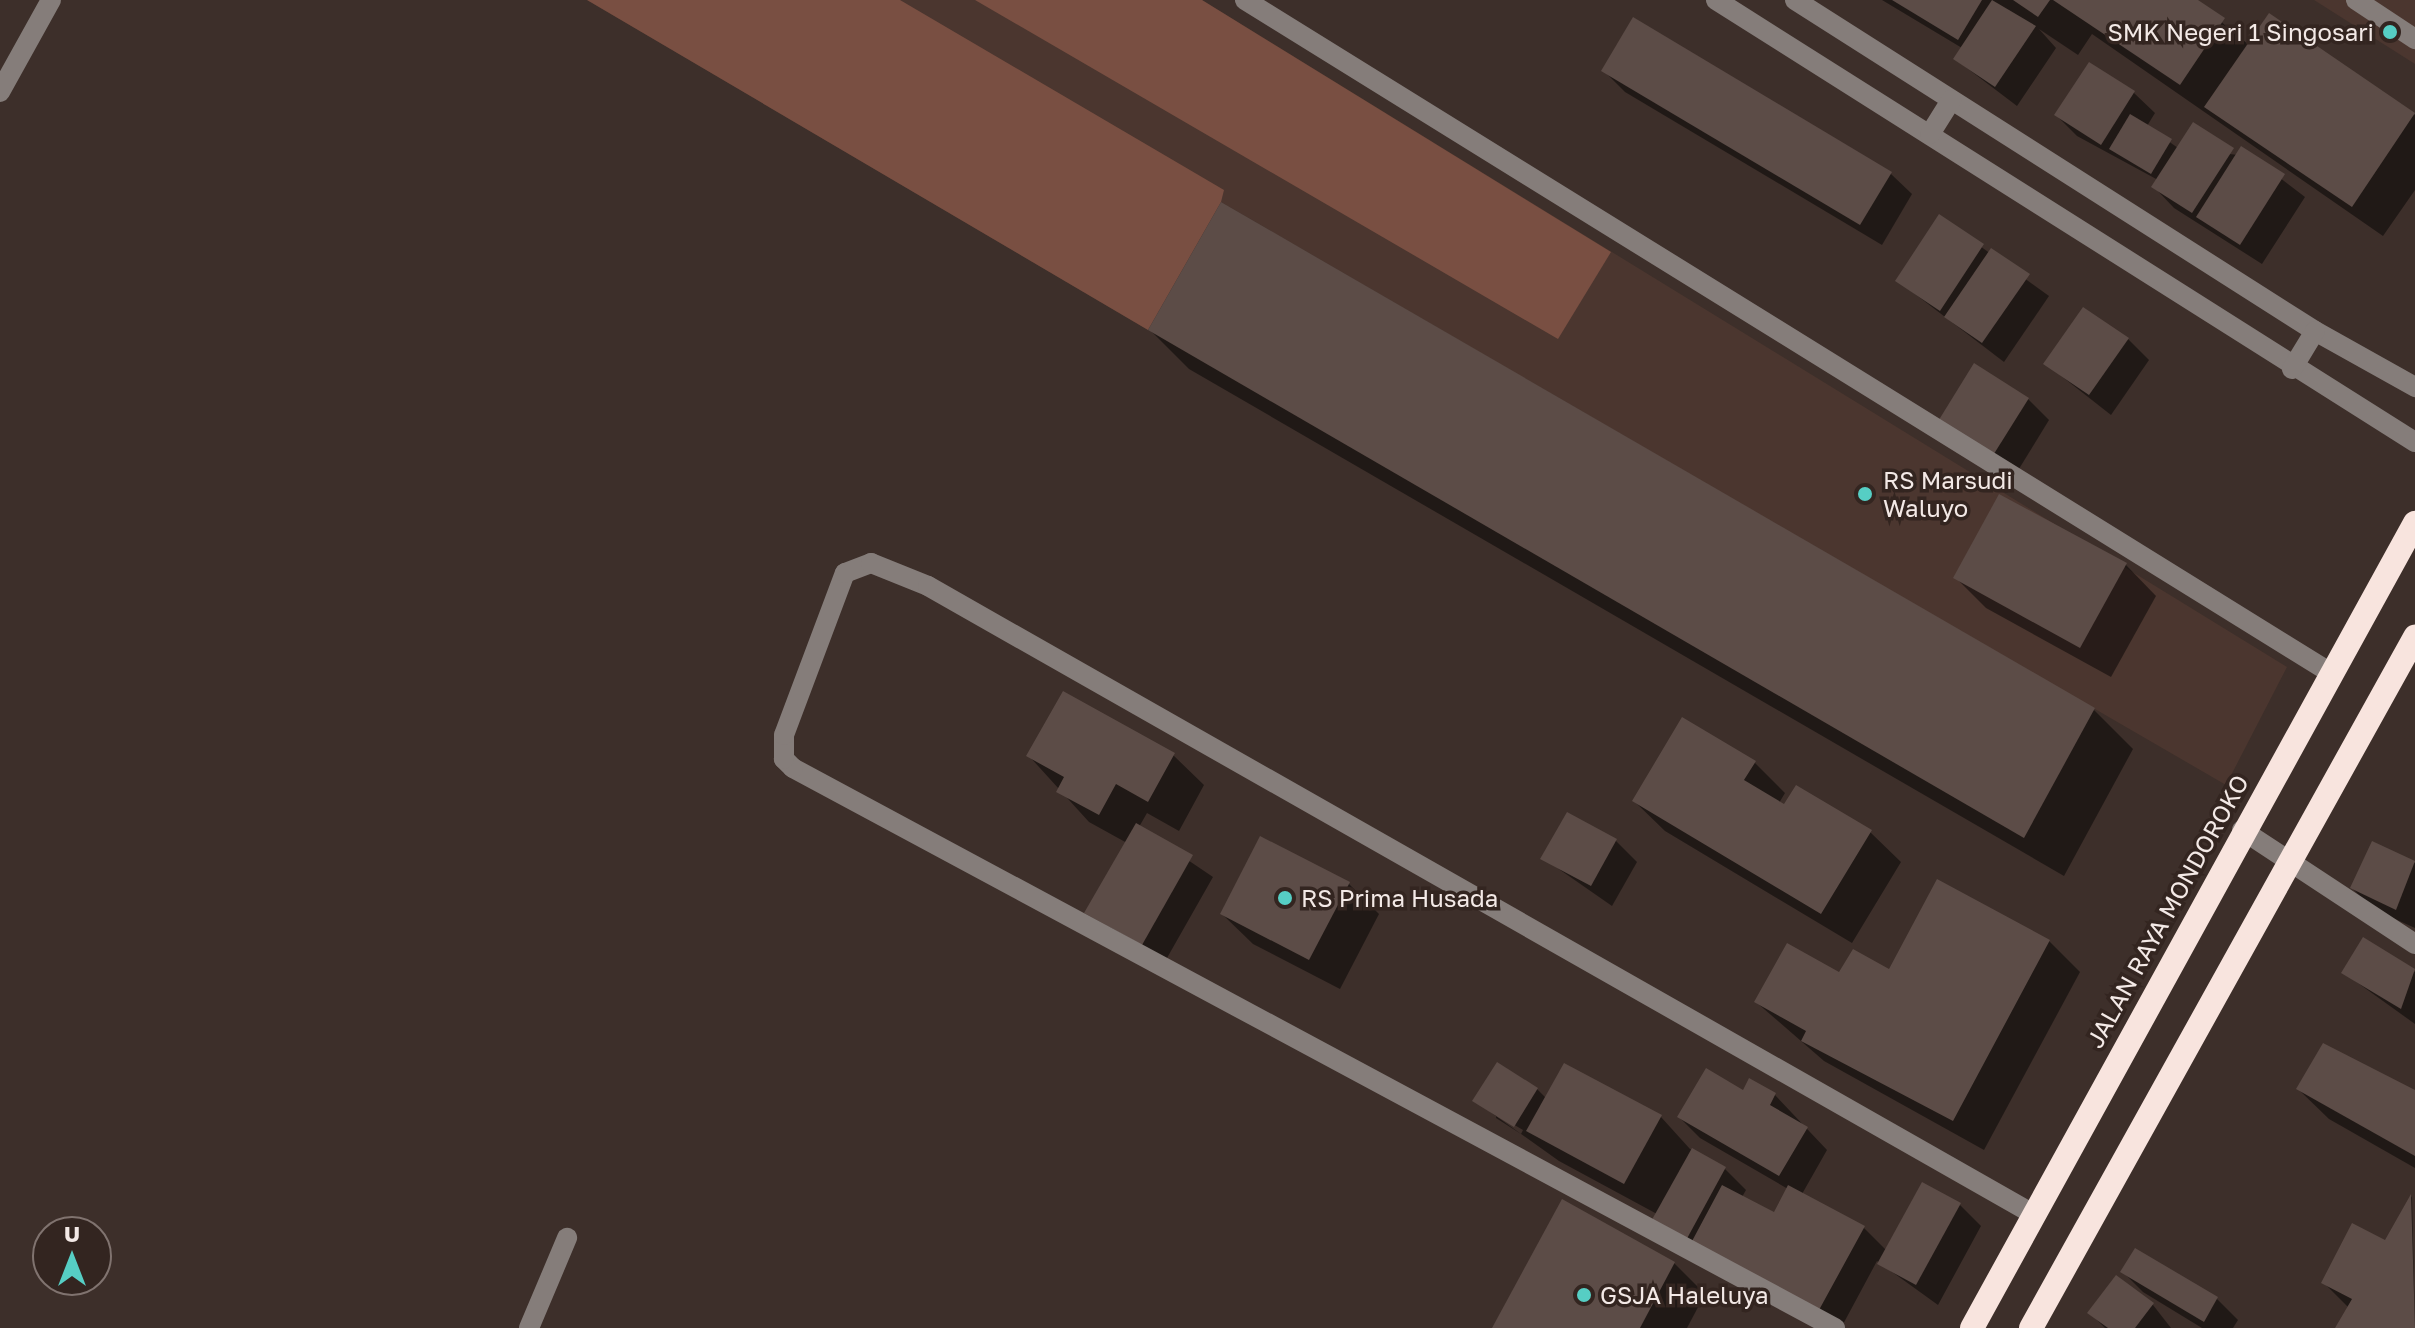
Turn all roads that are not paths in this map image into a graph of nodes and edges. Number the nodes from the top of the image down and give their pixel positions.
1 (51, 0) edge
2 (1716, 0) edge
3 (1795, 0) edge
4 (2356, 0) edge
5 (1249, 1) edge
6 (2415, 39) edge
7 (0, 92) edge
8 (1951, 100) junction
9 (1930, 134) junction
10 (2315, 331) junction
11 (2292, 369) junction
12 (2415, 387) edge
13 (2415, 442) edge
14 (2415, 523) edge
15 (2415, 637) edge
16 (2331, 673) junction
17 (2242, 830) junction
18 (2290, 863) junction
19 (2415, 944) edge
20 (2033, 1214) junction
21 (567, 1238) dead end
22 (529, 1328) edge
23 (1835, 1328) edge
24 (1972, 1328) edge
25 (2031, 1328) edge

1 - 7 street
2 - 9 street
3 - 8 street
4 - 6 street
5 - 16 street
8 - 9 street
8 - 10 street
9 - 11 street
10 - 11 street
10 - 12 street
11 - 13 street
14 - 16 highway, JALAN RAYA MONDOROKO
15 - 18 highway
16 - 17 highway, JALAN RAYA MONDOROKO
17 - 18 street
17 - 20 highway, JALAN RAYA MONDOROKO
18 - 19 street
18 - 25 highway
20 - 23 street
20 - 24 highway, JALAN RAYA MONDOROKO
21 - 22 street

